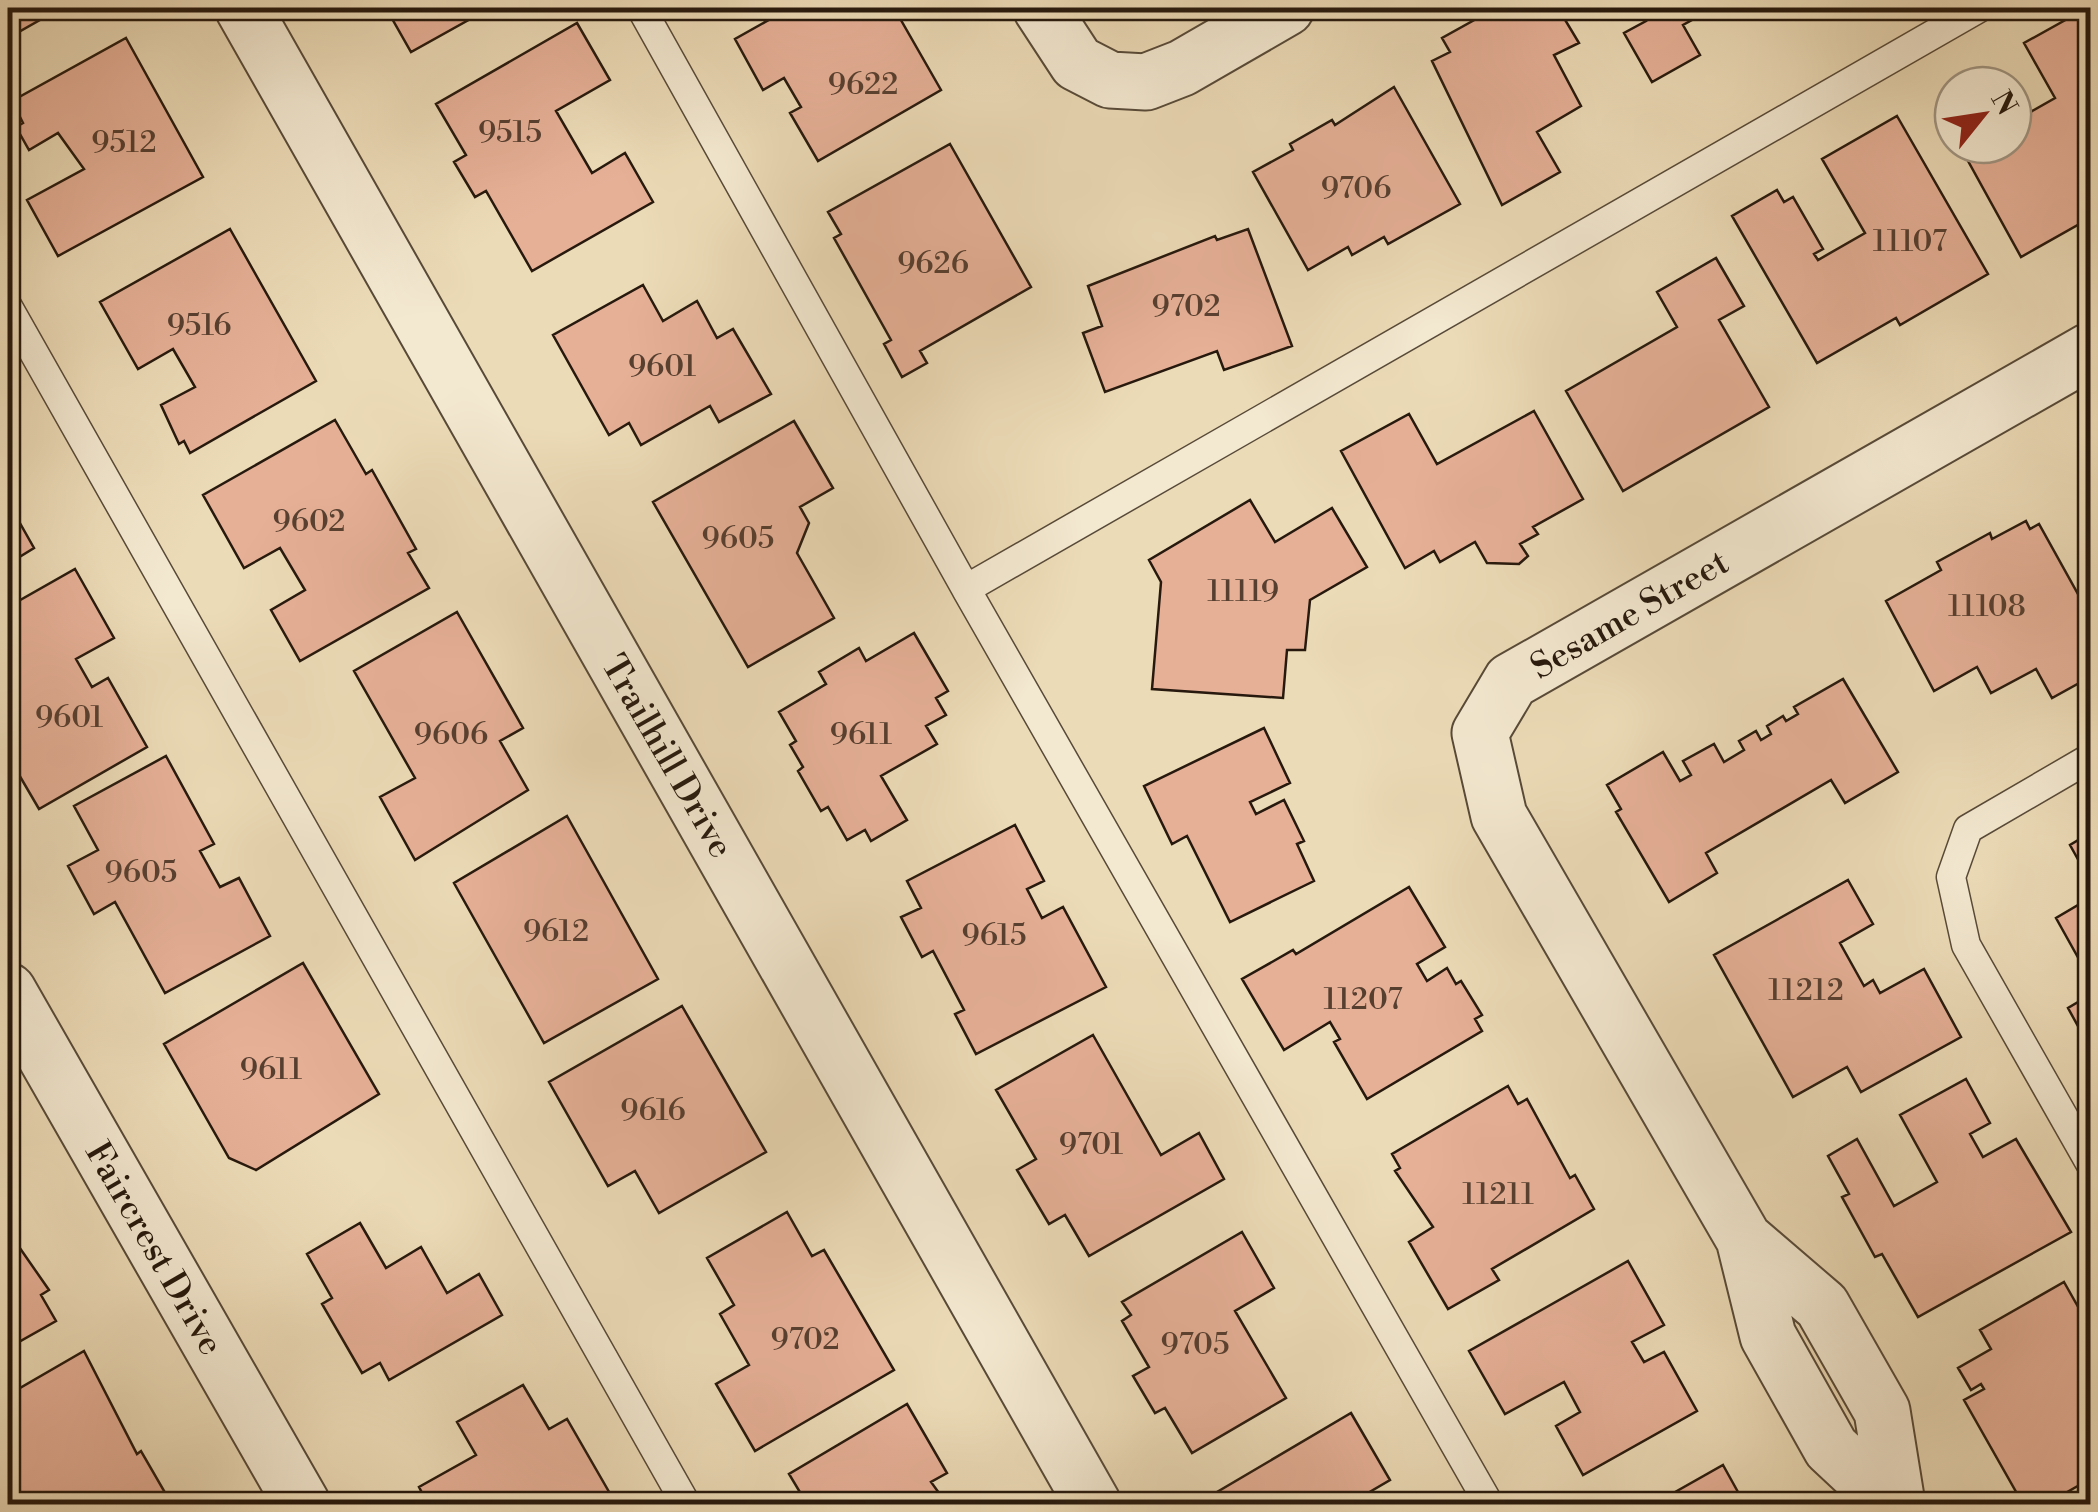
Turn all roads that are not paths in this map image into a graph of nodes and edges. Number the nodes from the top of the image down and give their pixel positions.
1 (243, 8) edge
2 (640, 8) edge
3 (1041, 8) edge
4 (1286, 8) edge
5 (1979, 8) edge
6 (8, 307) edge
7 (2090, 351) edge
8 (966, 589) junction
9 (2090, 758) edge
10 (8, 991) edge
11 (2090, 1163) edge
12 (302, 1504) edge
13 (686, 1504) edge
14 (1093, 1504) edge
15 (1489, 1504) edge
16 (1894, 1504) edge

1 - 14 street, Trailhill Drive
2 - 8 lane
3 - 4 street
5 - 8 lane
6 - 13 lane
7 - 16 street, Sesame Street
8 - 15 lane
9 - 11 lane
10 - 12 street, Faircrest Drive

